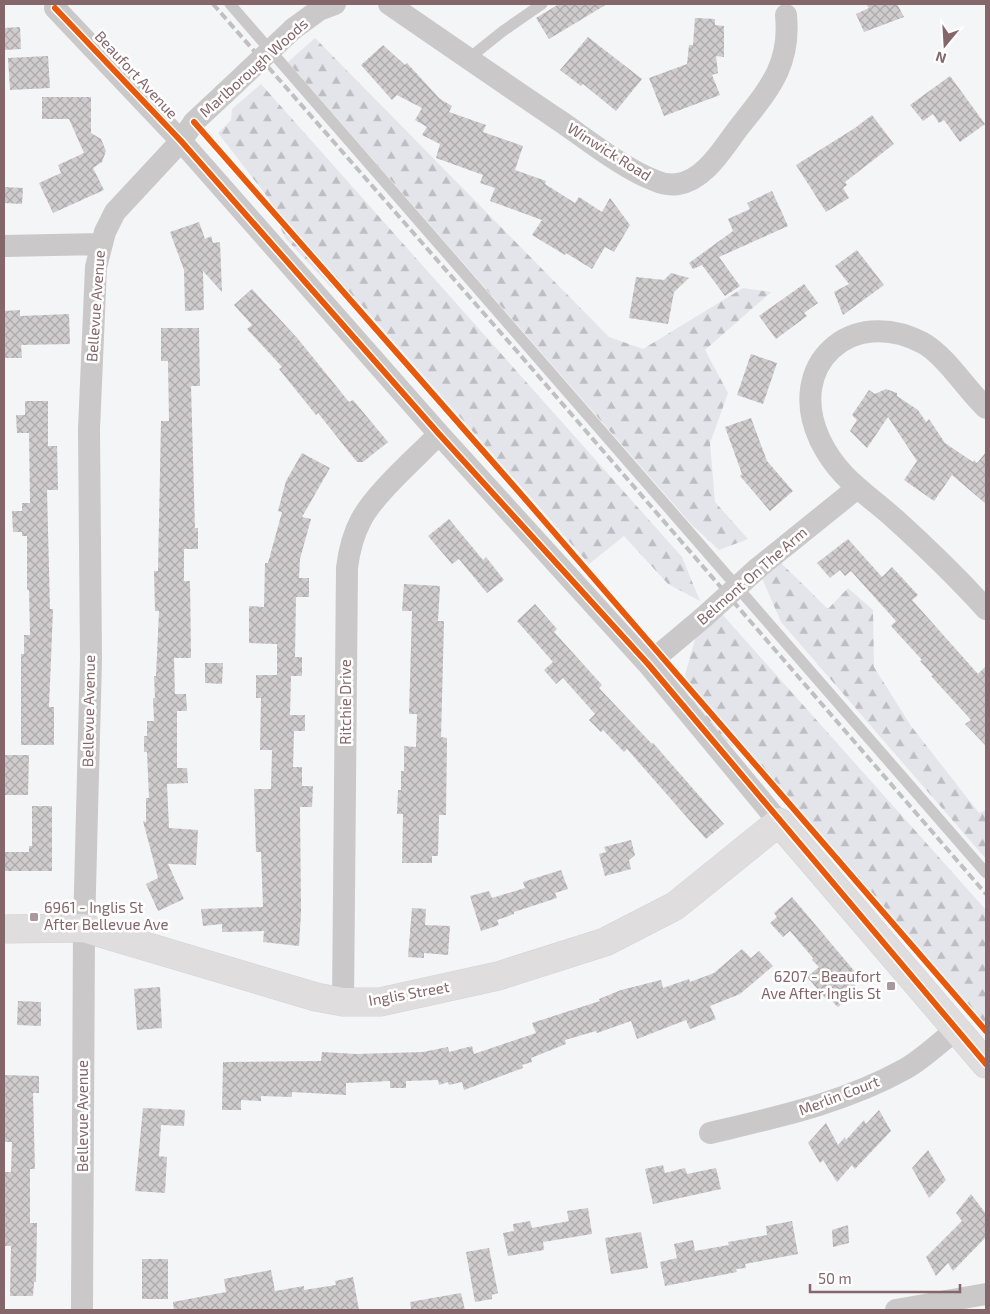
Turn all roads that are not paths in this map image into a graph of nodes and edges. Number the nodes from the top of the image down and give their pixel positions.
1 (230, 4) edge
2 (335, 4) edge
3 (389, 4) edge
4 (542, 4) edge
5 (55, 8) dead end
6 (786, 15) dead end
7 (468, 59) junction
8 (181, 142) junction
9 (101, 244) junction
10 (4, 246) edge
11 (986, 408) edge
12 (439, 434) junction
13 (856, 489) junction
14 (986, 610) edge
15 (648, 664) junction
16 (779, 822) junction
17 (986, 873) edge
18 (84, 928) junction
19 (4, 929) edge
20 (343, 1002) junction
21 (956, 1030) junction
22 (986, 1064) edge
23 (710, 1133) dead end
24 (986, 1294) edge
25 (82, 1310) edge
26 (896, 1310) edge

1 - 17 lane
2 - 8 street, Marlborough Woods, bridge
3 - 7 street
4 - 7 lane
5 - 8 street, Beaufort Avenue
6 - 7 street, Winwick Road
8 - 9 street, Bellevue Avenue
8 - 12 street, Beaufort Avenue
9 - 10 street
9 - 18 street, Bellevue Avenue
11 - 13 street
12 - 15 street, Beaufort Avenue
12 - 20 street, Ritchie Drive
13 - 14 street
13 - 15 street, Belmont On The Arm, bridge
15 - 16 street, Beaufort Avenue
16 - 20 street, Inglis Street
16 - 21 street, Beaufort Avenue
18 - 19 street, Inglis Street
18 - 20 street, Inglis Street
18 - 25 street, Bellevue Avenue
21 - 22 street, Beaufort Avenue
21 - 23 street, Merlin Court
24 - 26 street

